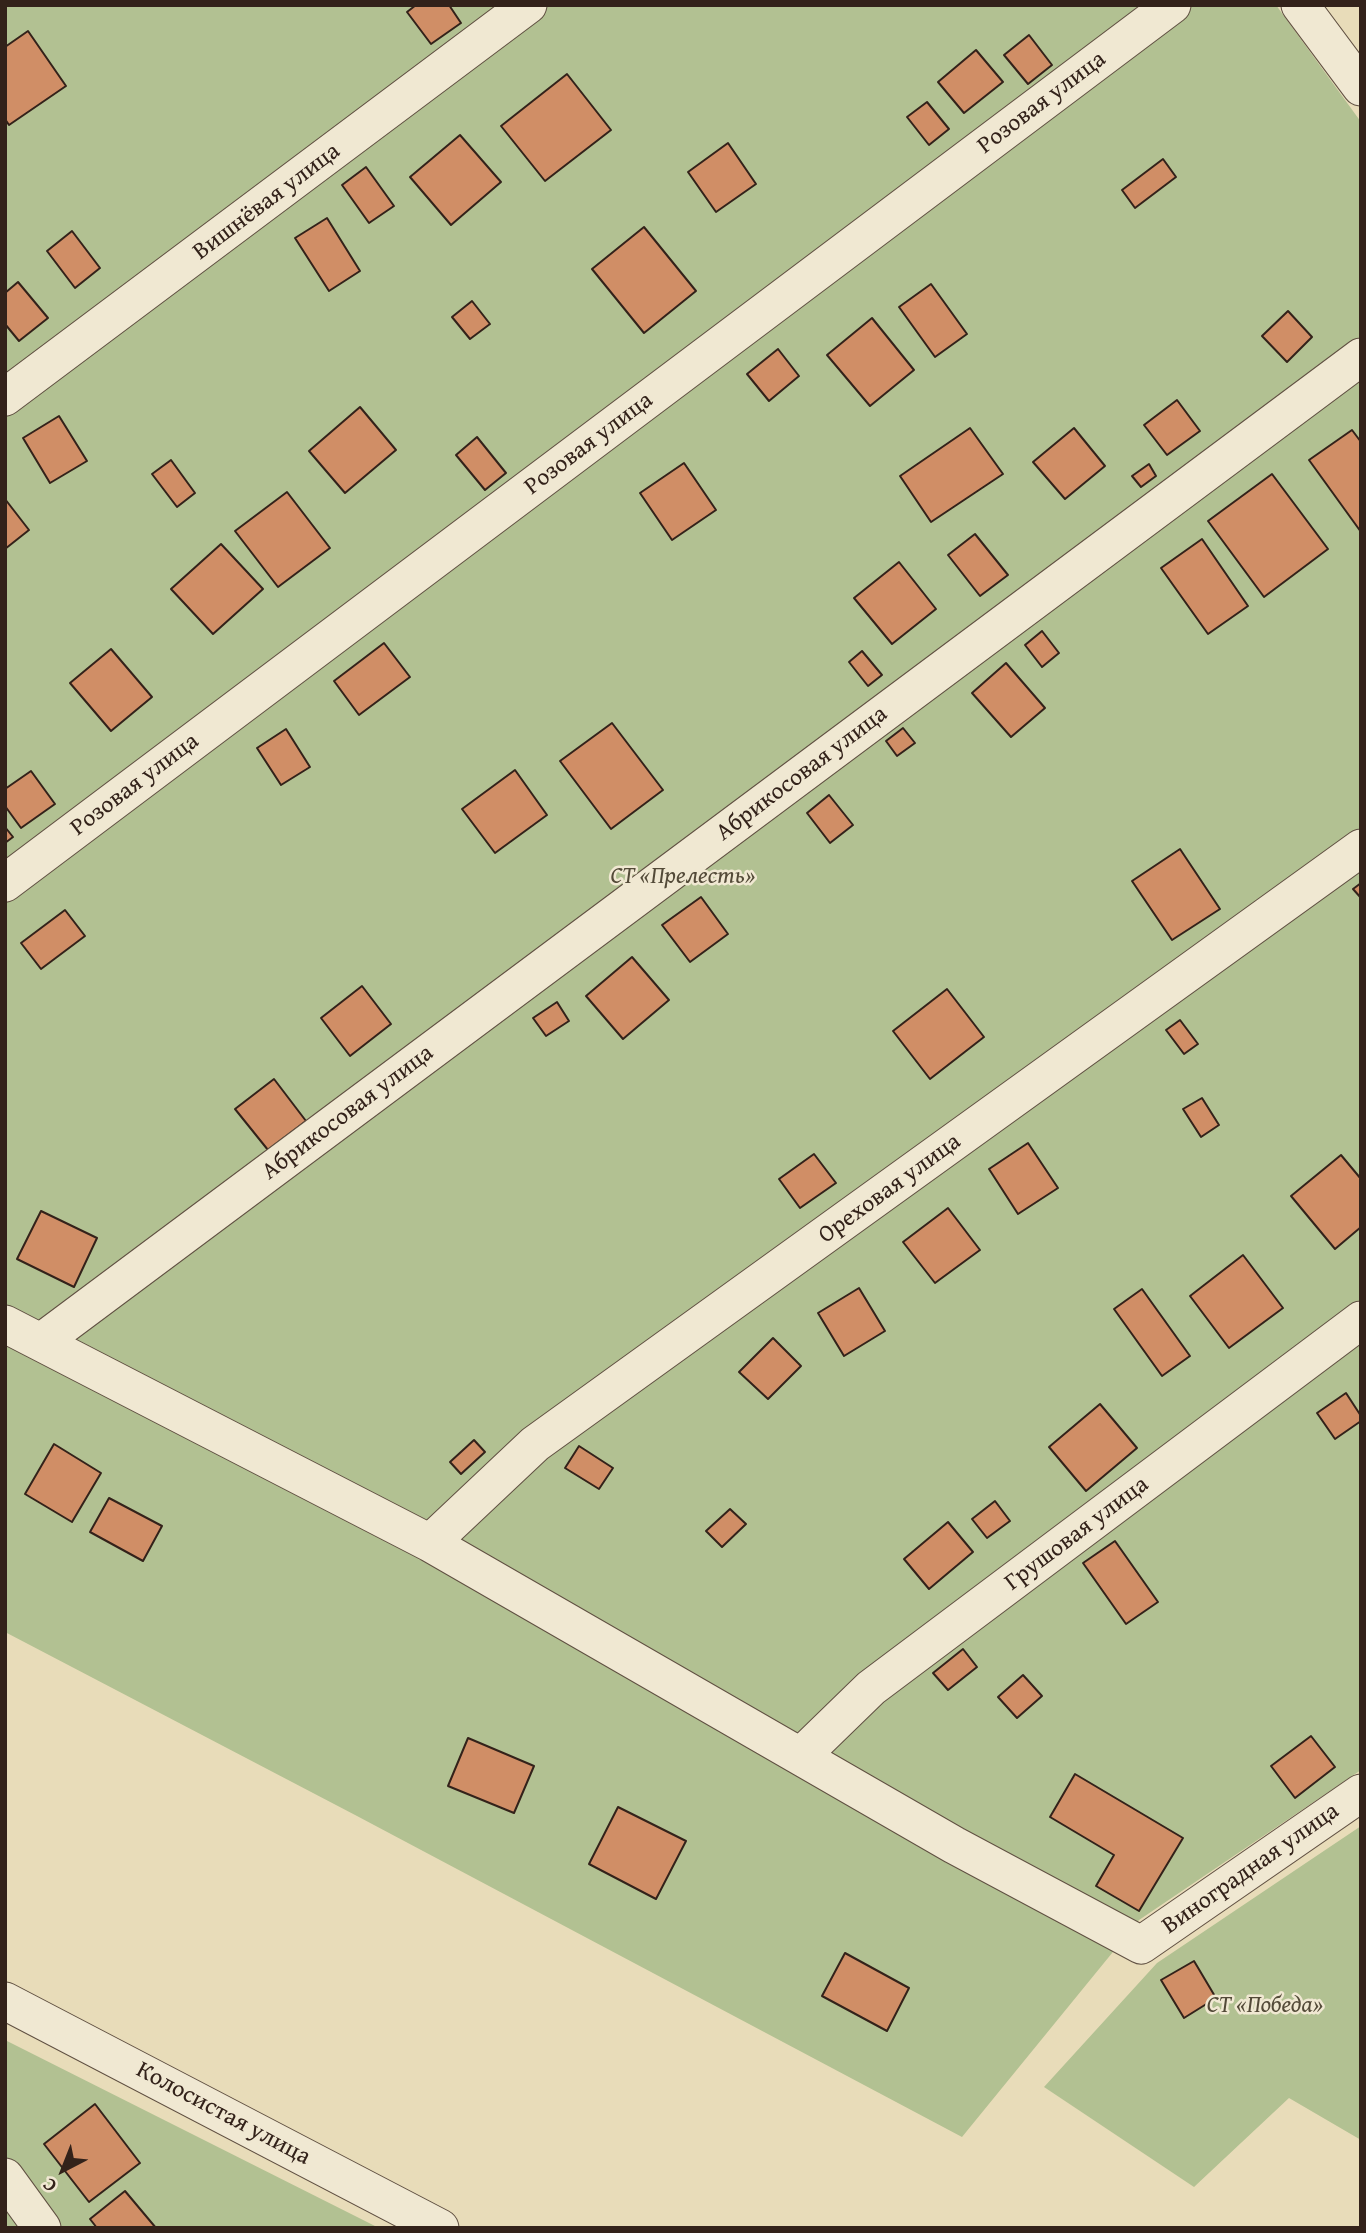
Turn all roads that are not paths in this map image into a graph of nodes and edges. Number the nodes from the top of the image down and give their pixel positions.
1 (528, 5) edge
2 (1172, 5) edge
3 (1300, 5) edge
4 (1358, 77) edge
5 (1361, 357) edge
6 (5, 397) edge
7 (1361, 848) edge
8 (5, 883) edge
9 (1361, 1320) edge
10 (5, 1324) edge
11 (41, 1342) junction
12 (430, 1543) junction
13 (801, 1756) junction
14 (1361, 1793) edge
15 (5, 2001) edge
16 (5, 2177) edge
17 (42, 2228) edge
18 (440, 2228) edge

1 - 6 street, Вишнёвая улица
2 - 8 street, Розовая улица
3 - 4 street
5 - 11 street, Абрикосовая улица
7 - 12 street, Ореховая улица
9 - 13 street, Грушовая улица
10 - 11 street
11 - 12 street
12 - 13 street
13 - 14 street, Виноградная улица
15 - 18 street, Колосистая улица
16 - 17 street

